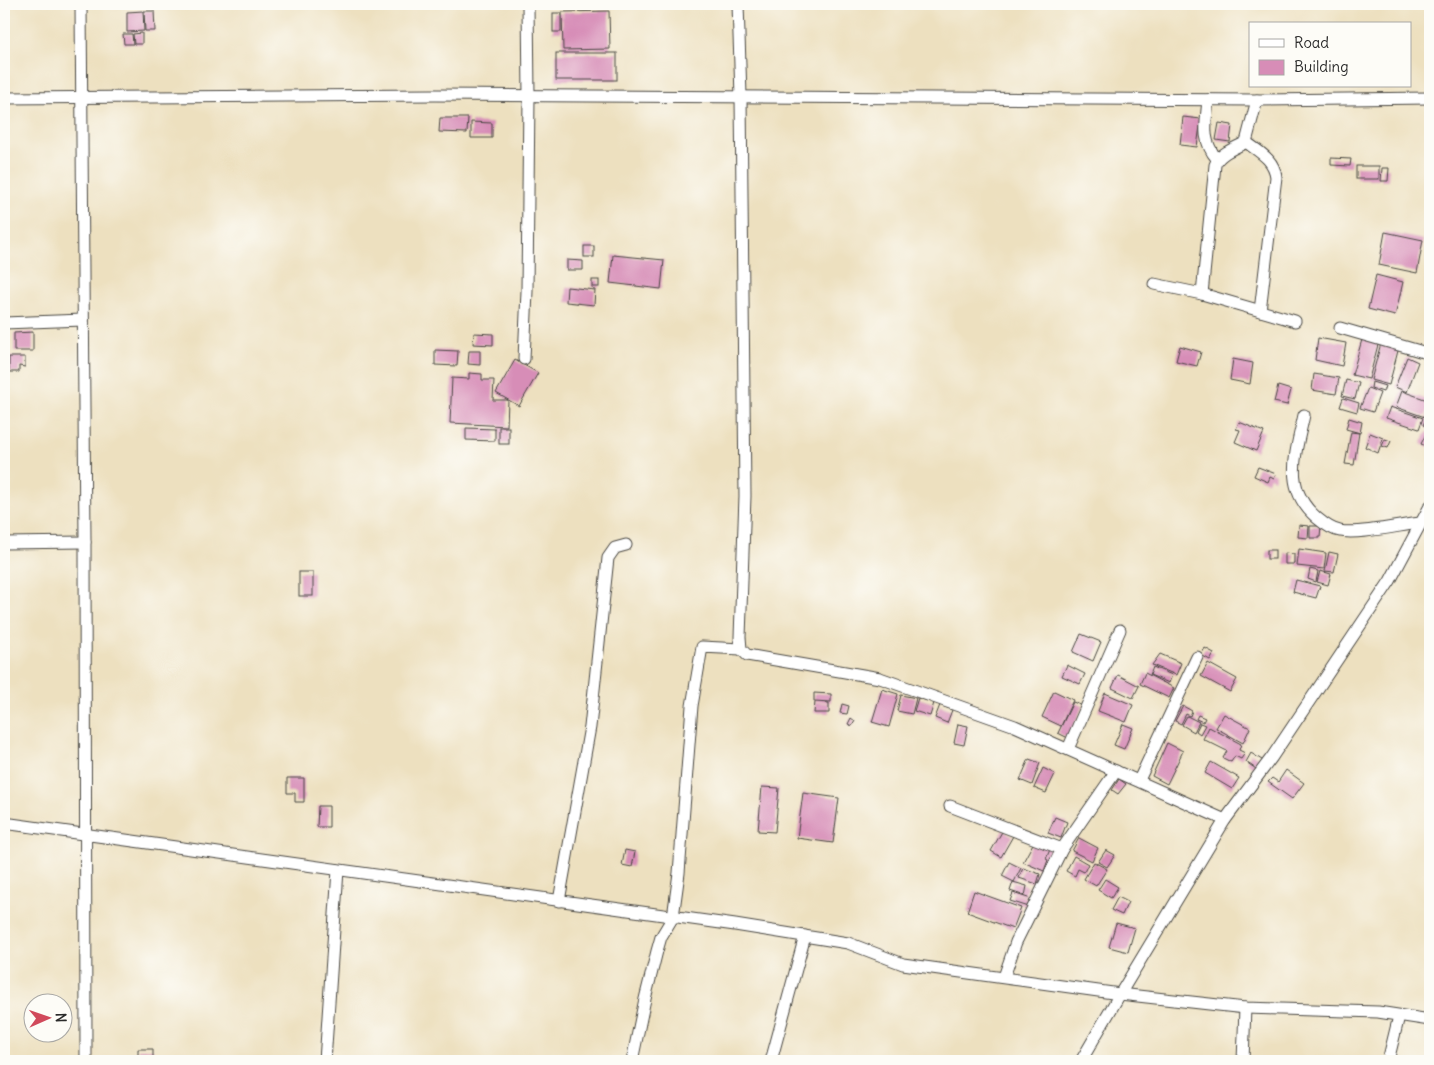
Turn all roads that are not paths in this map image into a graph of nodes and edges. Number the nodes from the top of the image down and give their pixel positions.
1 (81, 4) edge
2 (528, 4) edge
3 (738, 4) edge
4 (529, 96) junction
5 (741, 96) junction
6 (4, 98) edge
7 (82, 98) junction
8 (1430, 98) edge
9 (1208, 100) junction
10 (1257, 100) junction
11 (1246, 142) junction
12 (1217, 160) junction
13 (1154, 284) dead end
14 (1202, 294) junction
15 (1260, 311) junction
16 (83, 320) junction
17 (1295, 321) dead end
18 (4, 323) edge
19 (1340, 328) dead end
20 (1430, 354) edge
21 (524, 359) dead end
22 (1304, 415) dead end
23 (1430, 506) edge
24 (1420, 523) junction
25 (85, 542) junction
26 (4, 543) edge
27 (626, 545) dead end
28 (1120, 630) dead end
29 (741, 649) junction
30 (1197, 657) dead end
31 (1068, 749) junction
32 (1116, 771) junction
33 (1139, 780) junction
34 (950, 806) dead end
35 (1225, 820) junction
36 (4, 823) edge
37 (86, 835) junction
38 (1062, 849) junction
39 (338, 870) junction
40 (559, 901) junction
41 (673, 917) junction
42 (805, 936) junction
43 (1004, 978) junction
44 (1120, 994) junction
45 (1245, 1008) junction
46 (1399, 1016) junction
47 (1430, 1020) edge
48 (86, 1061) edge
49 (325, 1061) edge
50 (632, 1061) edge
51 (771, 1061) edge
52 (1081, 1061) edge
53 (1243, 1061) edge
54 (1388, 1061) edge

1 - 7 street
2 - 4 street
3 - 5 street
4 - 5 street
4 - 7 street
4 - 21 street
5 - 9 street
5 - 29 street
6 - 7 street
7 - 16 street
8 - 10 street
9 - 10 street
9 - 12 street
10 - 11 street
11 - 12 street
11 - 15 street
12 - 14 street
13 - 14 street
14 - 15 street
15 - 17 street
16 - 18 street
16 - 25 street
19 - 20 street
22 - 24 street
23 - 24 street
24 - 35 street
25 - 26 street
25 - 37 street
27 - 40 street
28 - 31 street
29 - 31 street
29 - 41 street
30 - 33 street
31 - 32 street
32 - 33 street
32 - 38 street
33 - 35 street
34 - 38 street
35 - 44 street
36 - 37 street
37 - 39 street
37 - 48 street
38 - 43 street
39 - 40 street
39 - 49 street
40 - 41 street
41 - 42 street
41 - 50 street
42 - 43 street
42 - 51 street
43 - 44 street
44 - 45 street
44 - 52 street
45 - 46 street
45 - 53 street
46 - 47 street
46 - 54 street

